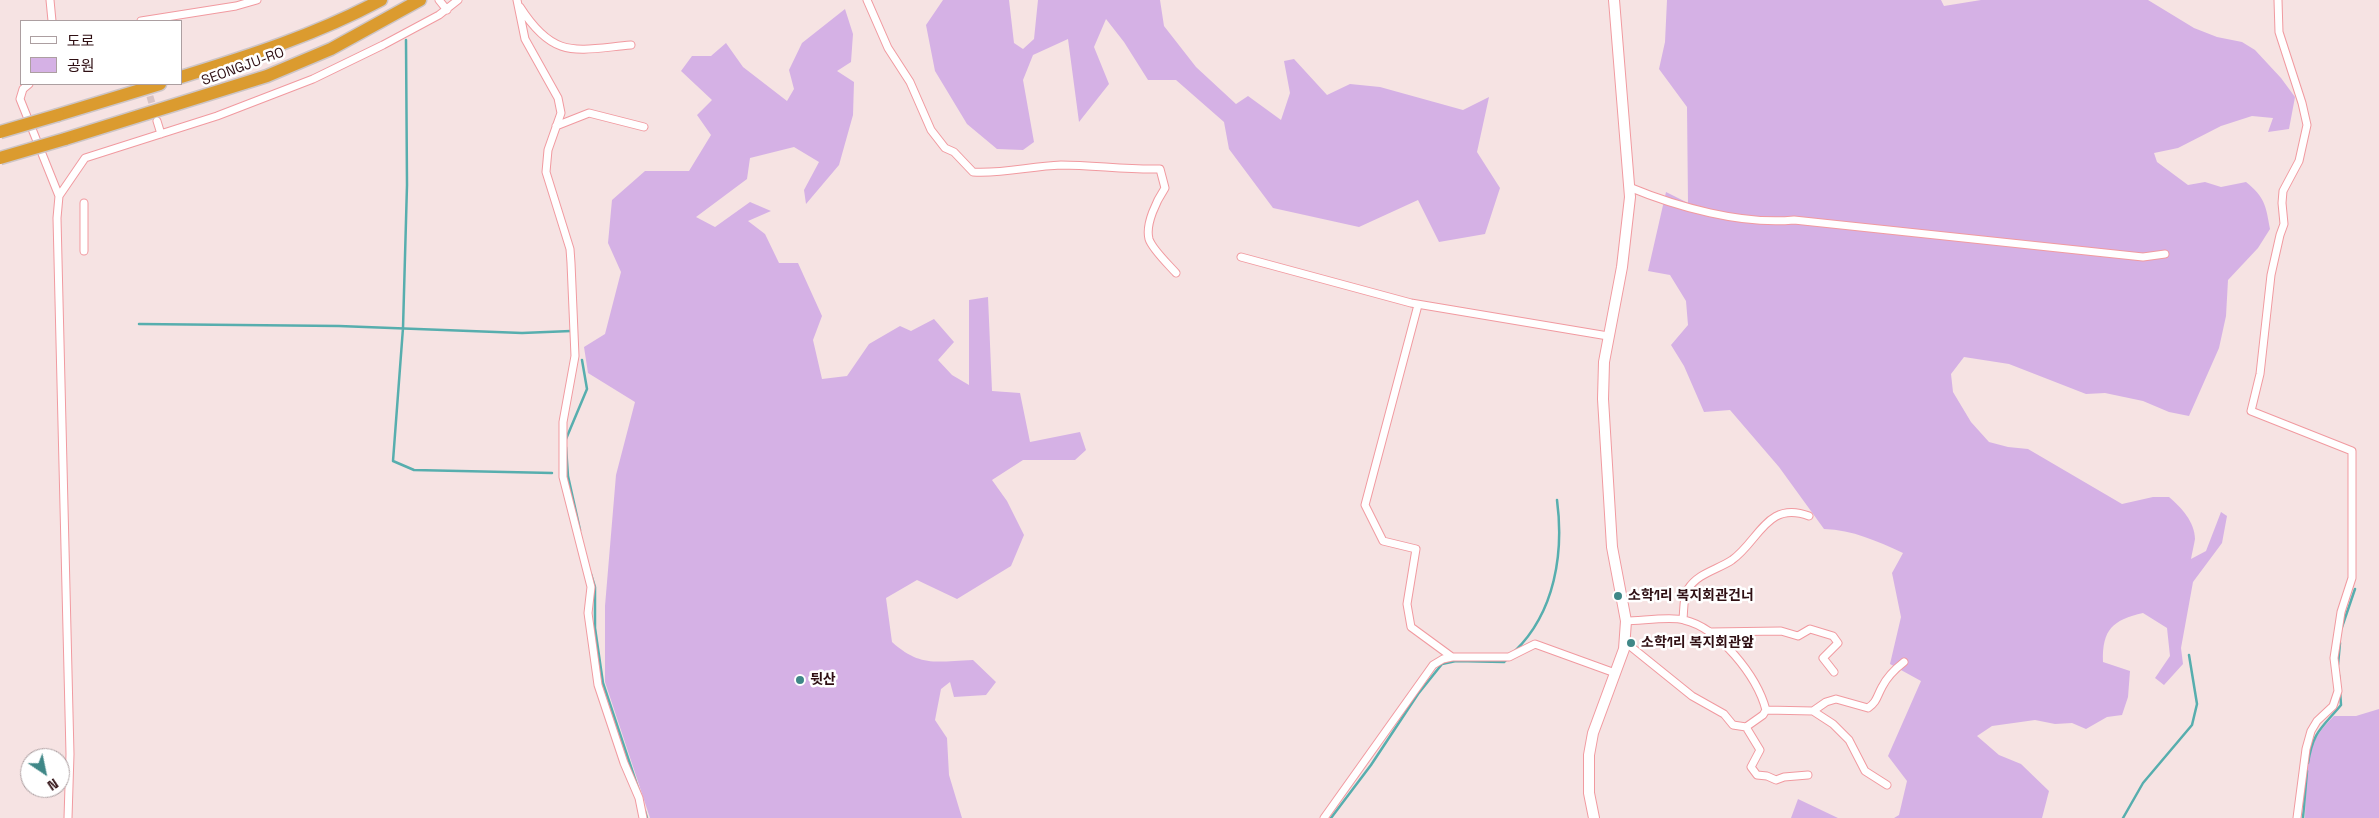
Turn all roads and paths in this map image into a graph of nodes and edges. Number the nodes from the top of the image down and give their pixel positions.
1 (50, 0) edge
2 (257, 0) edge
3 (381, 0) edge
4 (420, 0) edge
5 (439, 0) edge
6 (458, 0) edge
7 (868, 0) edge
8 (1614, 0) edge
9 (2278, 0) edge
10 (517, 1) edge
11 (446, 10) junction
12 (52, 20) edge
13 (147, 20) edge
14 (631, 45) dead end
15 (182, 77) edge
16 (28, 85) edge
17 (157, 85) edge
18 (157, 121) tunnel mouth
19 (556, 126) junction
20 (644, 127) dead end
21 (0, 132) edge
22 (161, 134) junction
23 (0, 158) edge
24 (1629, 187) junction
25 (59, 196) junction
26 (84, 203) dead end
27 (84, 251) dead end
28 (2165, 254) dead end
29 (1240, 257) dead end
30 (1176, 273) dead end
31 (1418, 305) junction
32 (1608, 336) junction
33 (1809, 516) dead end
34 (1683, 619) junction
35 (1626, 621) junction
36 (1711, 632) junction
37 (1625, 636) junction
38 (1452, 657) junction
39 (1904, 662) dead end
40 (1834, 672) dead end
41 (1615, 673) junction
42 (1766, 710) junction
43 (1813, 711) junction
44 (1746, 727) junction
45 (1808, 775) dead end
46 (1887, 785) dead end
47 (68, 818) edge
48 (643, 818) edge
49 (1324, 818) edge
50 (1594, 818) edge
51 (2297, 818) edge

1 - 12 street
2 - 13 street
3 - 15 highway, SEONGJU-RO
4 - 23 highway, SEONGJU-RO, bridge
5 - 11 street
6 - 11 street
7 - 30 street
8 - 24 street
9 - 51 street
10 - 14 street
10 - 19 street
11 - 22 street
16 - 25 street
17 - 21 highway, bridge
18 - 22 street
19 - 20 street
19 - 48 street
22 - 25 street
24 - 28 street
24 - 32 street
25 - 47 street
26 - 27 street
29 - 31 street
31 - 32 street
31 - 38 street
32 - 35 street
33 - 34 street
34 - 35 street
34 - 36 street
35 - 37 street
36 - 40 street
36 - 42 street
37 - 41 street
37 - 44 street
38 - 41 street
38 - 49 street
39 - 43 street
41 - 50 street
42 - 43 street
42 - 44 street
43 - 46 street
44 - 45 street

